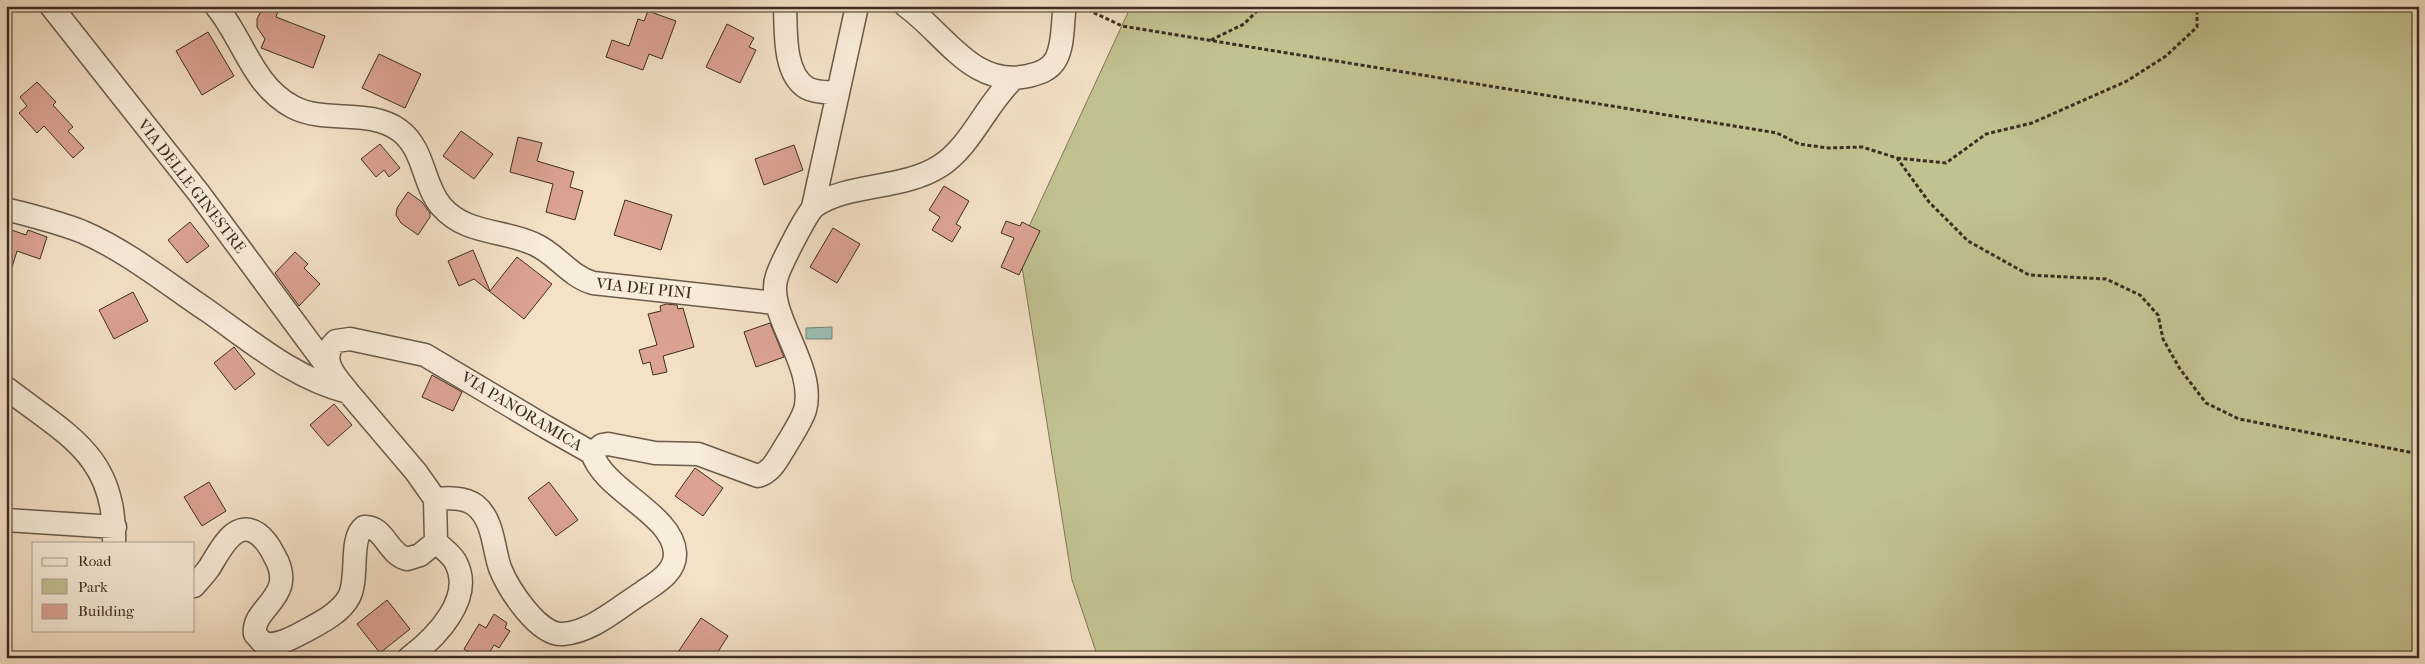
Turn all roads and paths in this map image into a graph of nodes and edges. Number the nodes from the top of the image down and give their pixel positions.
1 (51, 6) edge
2 (216, 6) edge
3 (785, 6) edge
4 (857, 6) edge
5 (906, 6) edge
6 (1065, 6) edge
7 (1080, 6) edge
8 (1262, 6) edge
9 (2197, 6) edge
10 (1210, 40) junction
11 (1013, 79) junction
12 (838, 93) junction
13 (1896, 158) junction
14 (813, 207) junction
15 (6, 209) edge
16 (775, 303) junction
17 (329, 369) junction
18 (6, 388) edge
19 (348, 392) junction
20 (592, 453) junction
21 (2419, 454) edge
22 (435, 500) junction
23 (6, 520) edge
24 (114, 535) edge
25 (436, 542) junction
26 (195, 585) edge
27 (409, 658) edge

1 - 17 street, VIA DELLE GINESTRE
2 - 16 street, VIA DEI PINI
3 - 12 street
4 - 12 street, VIA PANORAMICA
5 - 11 street
6 - 11 street
7 - 10 path
8 - 10 path
9 - 13 path
10 - 13 path
11 - 14 street
12 - 14 street, VIA PANORAMICA
13 - 21 path
14 - 16 street, VIA PANORAMICA
15 - 19 street
16 - 20 street, VIA PANORAMICA
17 - 19 street
17 - 20 street, VIA PANORAMICA
18 - 24 street
19 - 22 street
20 - 22 street
22 - 25 street
23 - 24 street
25 - 26 street
25 - 27 street

